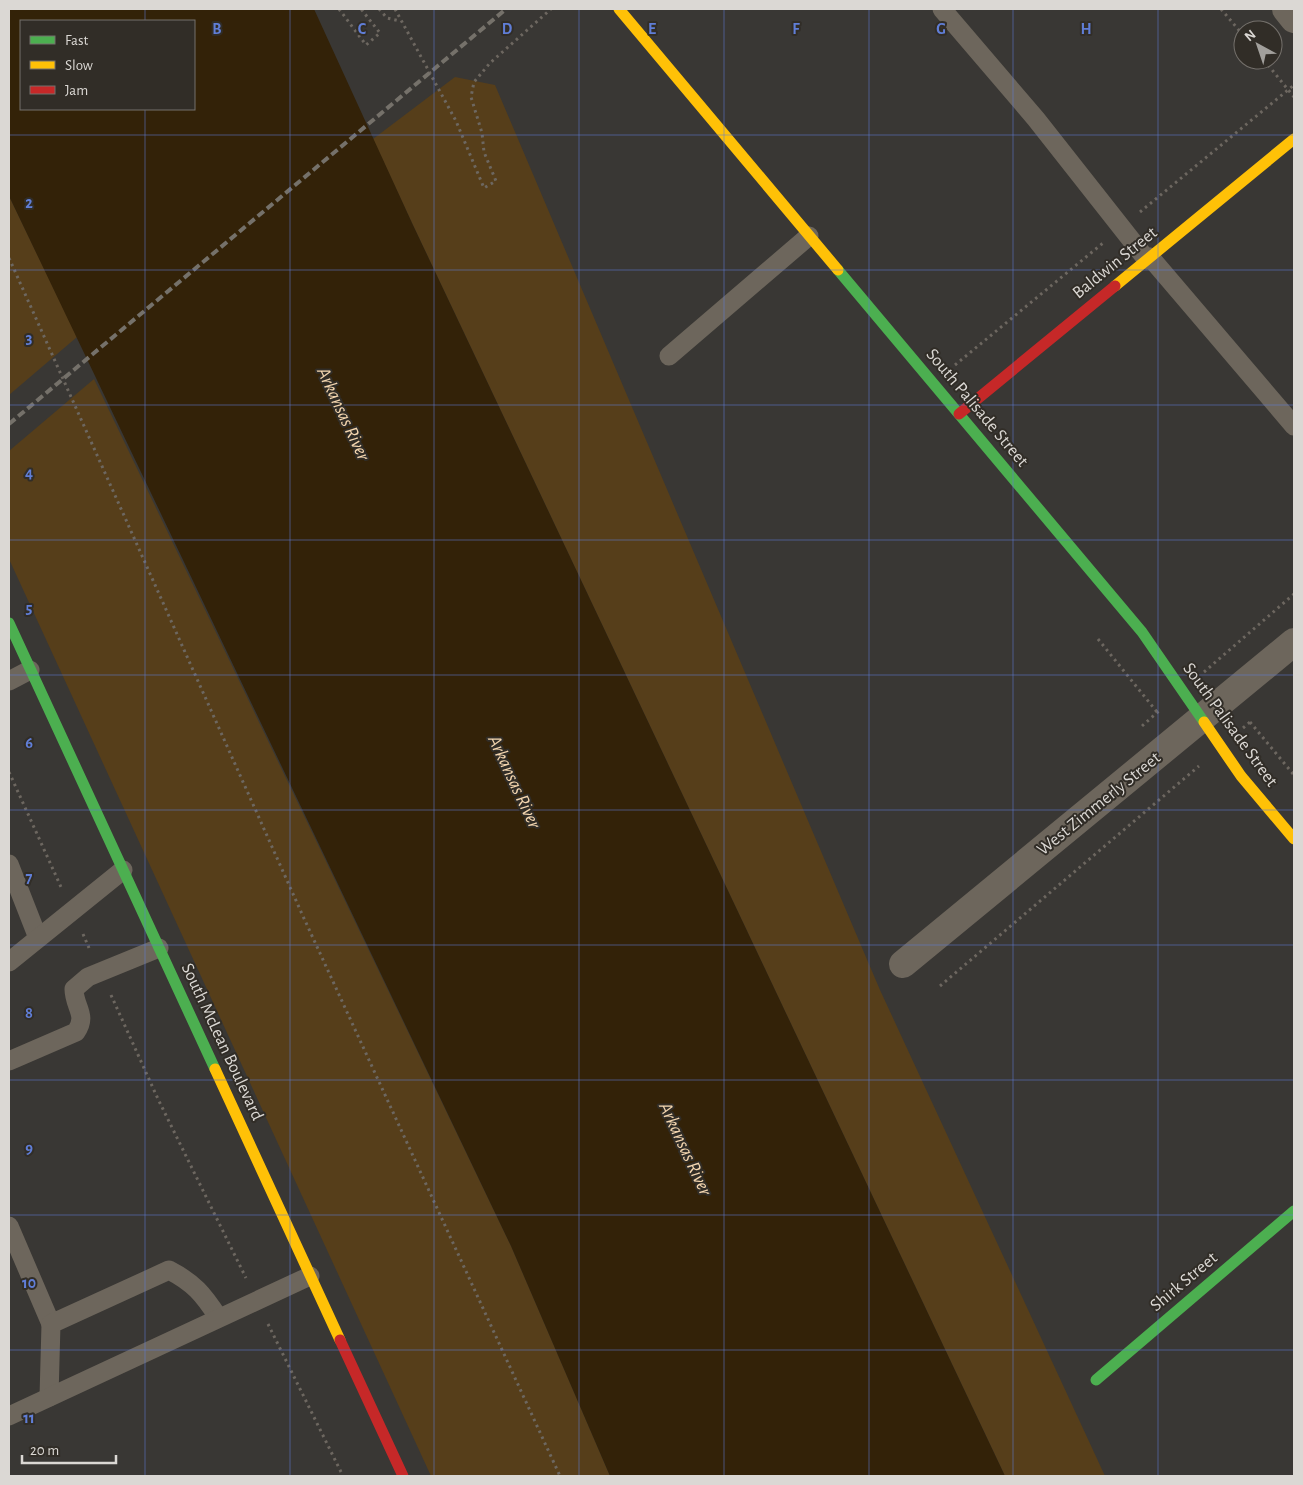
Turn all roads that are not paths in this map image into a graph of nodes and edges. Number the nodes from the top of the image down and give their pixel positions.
1 (619, 9) edge
2 (942, 9) edge
3 (1286, 9) edge
4 (1294, 18) edge
5 (1294, 139) edge
6 (809, 236) junction
7 (1149, 259) junction
8 (670, 356) dead end
9 (959, 414) junction
10 (1294, 426) edge
11 (9, 623) edge
12 (1294, 642) edge
13 (30, 670) junction
14 (9, 681) edge
15 (1202, 719) junction
16 (1294, 839) edge
17 (9, 864) edge
18 (123, 870) junction
19 (38, 938) junction
20 (159, 948) junction
21 (9, 962) edge
22 (903, 964) dead end
23 (9, 1061) edge
24 (1294, 1211) edge
25 (9, 1226) edge
26 (310, 1276) junction
27 (218, 1317) junction
28 (51, 1324) junction
29 (1096, 1380) dead end
30 (49, 1397) junction
31 (9, 1416) edge
32 (403, 1476) edge

1 - 6 street, South Palisade Street
2 - 7 lane
3 - 4 street
5 - 7 street, Baldwin Street
6 - 8 lane
6 - 9 street, South Palisade Street
7 - 9 street, Baldwin Street
7 - 10 lane
9 - 15 street, South Palisade Street
11 - 13 street, South McLean Boulevard
12 - 15 street, West Zimmerly Street
13 - 14 lane
13 - 18 street, South McLean Boulevard
15 - 16 street, South Palisade Street
15 - 22 street, West Zimmerly Street
17 - 19 lane
18 - 19 lane
18 - 20 street, South McLean Boulevard
19 - 21 lane
20 - 23 lane
20 - 26 street, South McLean Boulevard
24 - 29 street, Shirk Street
25 - 28 lane
26 - 27 lane
26 - 32 street, South McLean Boulevard
27 - 28 lane
27 - 30 lane
28 - 30 lane
30 - 31 lane

